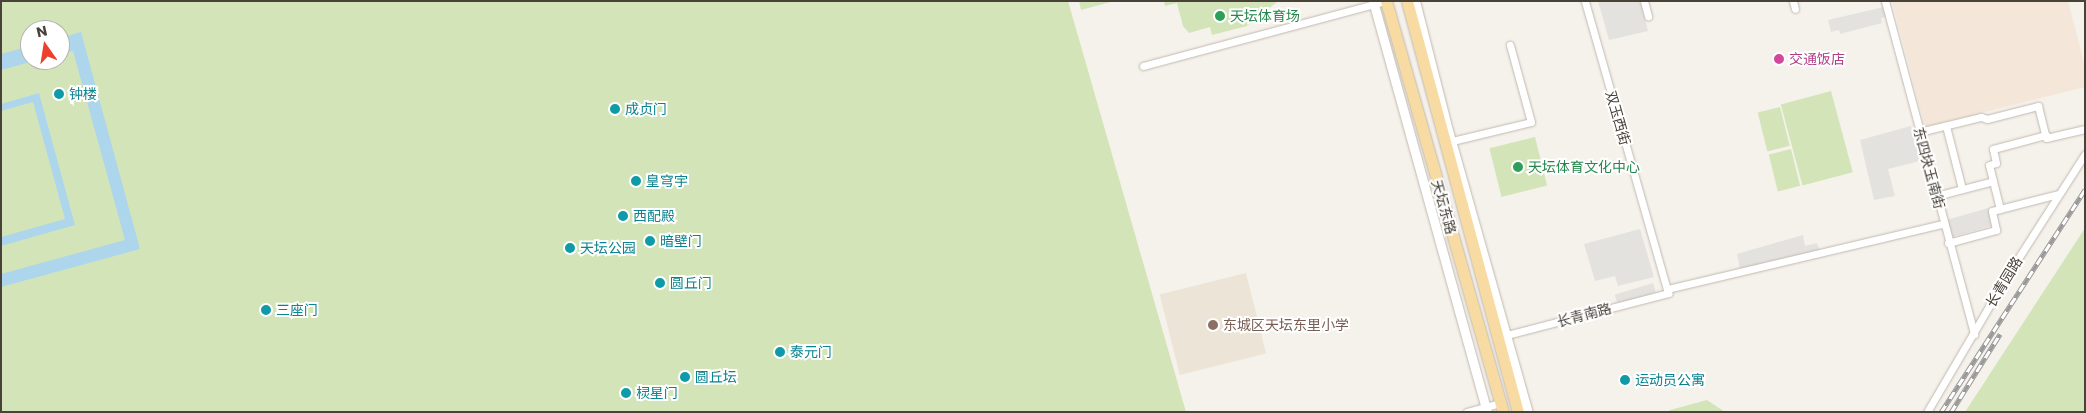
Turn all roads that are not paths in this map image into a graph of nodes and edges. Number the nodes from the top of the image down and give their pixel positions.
1 (1386, 1) edge
2 (1407, 1) edge
3 (1415, 1) edge
4 (1585, 1) edge
5 (1644, 1) edge
6 (1885, 1) edge
7 (1373, 3) edge
8 (1648, 16) dead end
9 (1510, 45) dead end
10 (1143, 66) dead end
11 (1946, 126) junction
12 (2085, 129) edge
13 (1919, 132) junction
14 (2046, 136) junction
15 (1448, 142) junction
16 (2085, 154) edge
17 (1993, 181) junction
18 (1962, 189) junction
19 (2058, 194) junction
20 (1936, 196) junction
21 (2000, 209) junction
22 (1943, 224) junction
23 (1948, 243) junction
24 (1668, 291) junction
25 (1974, 334) junction
26 (1502, 337) junction
27 (1512, 387) junction
28 (1486, 409) edge
29 (1501, 409) edge
30 (1467, 412) edge
31 (1518, 412) edge
32 (1526, 412) edge
33 (1927, 412) edge

1 - 7 street
1 - 29 main road, 天坛东路
2 - 15 main road, 天坛东路
3 - 15 street
4 - 24 street, 双玉西街
5 - 8 street
6 - 13 street, 东四块玉南街
7 - 10 street
7 - 28 street
9 - 15 street
11 - 13 street
11 - 14 street
11 - 18 street
12 - 14 street
13 - 20 street, 东四块玉南街
14 - 17 street
15 - 26 main road, 天坛东路
16 - 19 street, 长青园路
17 - 18 street
17 - 21 street
18 - 20 street
19 - 21 street
19 - 25 street, 长青园路
20 - 22 street, 东四块玉南街
21 - 23 street
22 - 23 street, 东四块玉南街
22 - 24 street, 长青南路
23 - 25 street, 东四块玉南街
24 - 26 street, 长青南路
25 - 33 street, 长青园路
26 - 27 main road, 天坛东路
26 - 32 street
27 - 31 main road, 天坛东路
27 - 32 street
28 - 29 street
28 - 30 street

